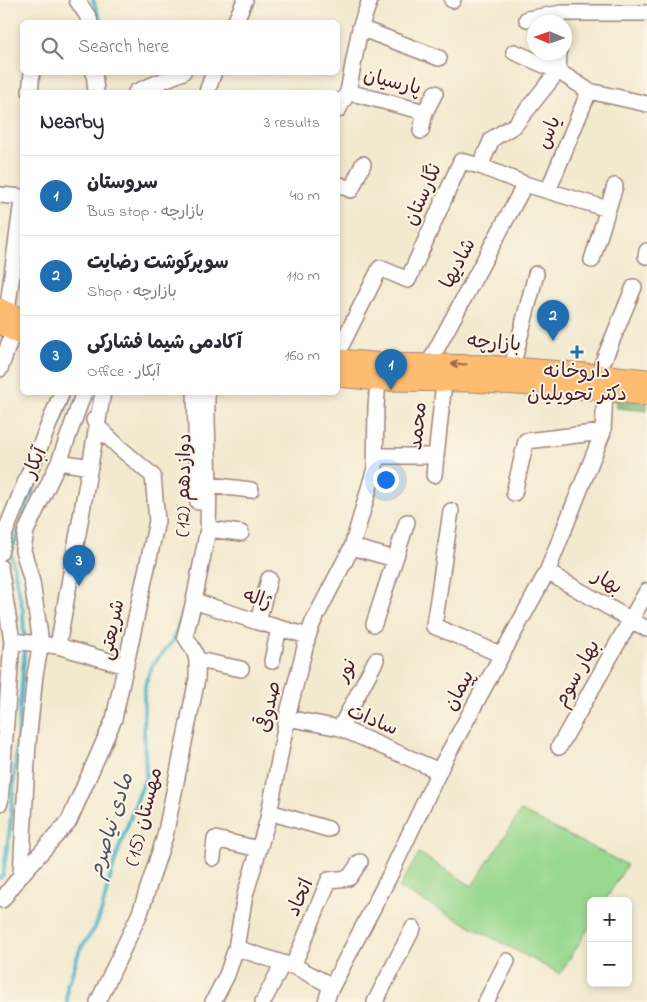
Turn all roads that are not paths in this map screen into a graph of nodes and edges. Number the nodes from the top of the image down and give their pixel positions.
1 (77, 0) edge
2 (245, 0) edge
3 (370, 0) edge
4 (562, 12) edge
5 (647, 13) edge
6 (547, 15) edge
7 (90, 20) edge
8 (236, 20) edge
9 (360, 28) junction
10 (514, 52) dead end
11 (438, 58) dead end
12 (559, 60) edge
13 (558, 71) junction
14 (32, 75) edge
15 (94, 75) edge
16 (176, 75) edge
17 (213, 75) edge
18 (30, 90) edge
19 (96, 90) edge
20 (141, 90) edge
21 (207, 90) edge
22 (588, 91) junction
23 (348, 92) junction
24 (435, 93) dead end
25 (647, 104) edge
26 (340, 106) edge
27 (426, 112) junction
28 (421, 131) dead end
29 (363, 164) dead end
30 (480, 166) junction
31 (525, 184) junction
32 (340, 185) edge
33 (615, 186) dead end
34 (548, 191) junction
35 (0, 195) edge
36 (20, 197) edge
37 (608, 209) junction
38 (20, 223) edge
39 (647, 251) edge
40 (647, 256) edge
41 (592, 260) dead end
42 (536, 274) dead end
43 (634, 287) dead end
44 (11, 322) edge
45 (340, 348) edge
46 (340, 359) edge
47 (428, 363) junction
48 (490, 364) junction
49 (0, 369) edge
50 (516, 373) junction
51 (340, 377) edge
52 (647, 379) edge
53 (378, 381) junction
54 (444, 382) junction
55 (601, 382) junction
56 (488, 383) junction
57 (61, 395) edge
58 (83, 395) edge
59 (83, 395) edge
60 (102, 395) edge
61 (195, 395) edge
62 (207, 395) edge
63 (647, 396) edge
64 (96, 426) junction
65 (603, 432) junction
66 (375, 456) junction
67 (436, 456) junction
68 (60, 462) junction
69 (90, 467) junction
70 (434, 475) dead end
71 (209, 485) junction
72 (251, 490) dead end
73 (514, 493) dead end
74 (198, 502) dead end
75 (451, 511) dead end
76 (407, 522) dead end
77 (208, 529) junction
78 (241, 533) dead end
79 (352, 547) junction
80 (0, 554) edge
81 (395, 559) junction
82 (0, 567) edge
83 (547, 572) junction
84 (269, 579) dead end
85 (647, 591) edge
86 (194, 601) junction
87 (631, 620) junction
88 (258, 622) junction
89 (374, 624) dead end
90 (279, 628) junction
91 (647, 629) edge
92 (308, 636) junction
93 (12, 641) junction
94 (41, 643) junction
95 (58, 646) junction
96 (502, 655) junction
97 (198, 660) junction
98 (376, 660) dead end
99 (272, 661) dead end
100 (126, 666) junction
101 (241, 669) dead end
102 (286, 718) junction
103 (340, 728) junction
104 (559, 748) dead end
105 (439, 771) junction
106 (0, 801) edge
107 (269, 812) junction
108 (328, 829) dead end
109 (259, 849) junction
110 (213, 858) dead end
111 (360, 862) dead end
112 (21, 875) junction
113 (1, 899) edge
114 (413, 928) dead end
115 (236, 948) junction
116 (507, 962) dead end
117 (288, 965) junction
118 (332, 986) junction
119 (98, 1002) edge
120 (213, 1002) edge
121 (263, 1002) edge
122 (326, 1002) edge
123 (375, 1002) edge
124 (486, 1002) edge

1 - 7 street
2 - 8 street
3 - 9 street
4 - 5 street
4 - 6 street
9 - 11 street
9 - 23 street
10 - 13 street
12 - 13 street
13 - 22 street
13 - 30 street
14 - 18 street
15 - 19 street
16 - 20 street
17 - 21 street
22 - 25 street
22 - 34 street, یاس
23 - 26 street
23 - 27 street, پارسیان
24 - 27 street
27 - 28 street
29 - 32 street
30 - 31 street
30 - 45 street, نگارستان
31 - 34 street
31 - 47 street, شادیها
33 - 37 street
34 - 37 street
35 - 36 street
37 - 41 street
38 - 44 street
39 - 40 street
42 - 50 street
43 - 55 street, پیمان
44 - 49 street
46 - 47 main road, بازارچه
48 -> 47 main road, بازارچه
48 - 50 main road, بازارچه
48 - 56 main road
50 - 55 main road, بازارچه
50 - 56 main road, بازارچه
51 - 53 main road, بازارچه
52 - 55 main road, بازارچه
53 - 54 main road, بازارچه
53 - 66 street, صدوقی
54 - 56 main road, بازارچه
54 - 67 street, محمد
55 - 63 main road, بازارچه
55 - 65 street, پیمان
57 - 80 street, آبکار
58 - 64 street
59 - 68 street, آبکار
60 - 64 street
61 - 74 street, دوازدهم (12)
62 - 71 street, دوازدهم (12)
64 - 69 street
64 - 100 street, شریعتی
65 - 73 street
65 - 83 street, پیمان
66 - 67 street
66 - 79 street, صدوقی
67 - 70 street, محمد
68 - 69 street
68 - 94 street, آبکار
69 - 95 street
71 - 72 street
71 - 77 street, دوازدهم (12)
75 - 96 street
76 - 81 street
77 - 78 street
77 - 86 street, دوازدهم (12)
79 - 81 street
79 - 92 street, صدوقی
81 - 89 street
82 - 93 street
83 - 87 street, بهار
83 - 96 street, پیمان
84 - 88 street
85 - 87 street, بهار سوم
86 - 88 street, ژاله
86 - 97 street, دوازدهم (12)
87 - 91 street, بهار
87 - 104 street, بهار سوم
88 - 90 street, ژاله
90 - 92 street, ژاله
90 - 99 street
92 - 102 street, صدوقی
93 - 94 street
93 - 106 street
94 - 95 street
94 - 112 street, آبکار
95 - 100 street
96 - 105 street, پیمان
97 - 101 street
97 - 119 street, مهستان (15)
98 - 103 street, نور
100 - 112 street, شریعتی
102 - 103 street, سادات
102 - 107 street, صدوقی
103 - 105 street, سادات
105 - 118 street, پیمان
107 - 108 street
107 - 109 street, صدوقی
109 - 110 street
109 - 115 street, صدوقی
111 - 117 street, اتحاد
112 - 113 street
114 - 123 street
115 - 117 street
115 - 120 street, صدوقی
116 - 124 street
117 - 118 street
117 - 121 street
118 - 122 street, پیمان

